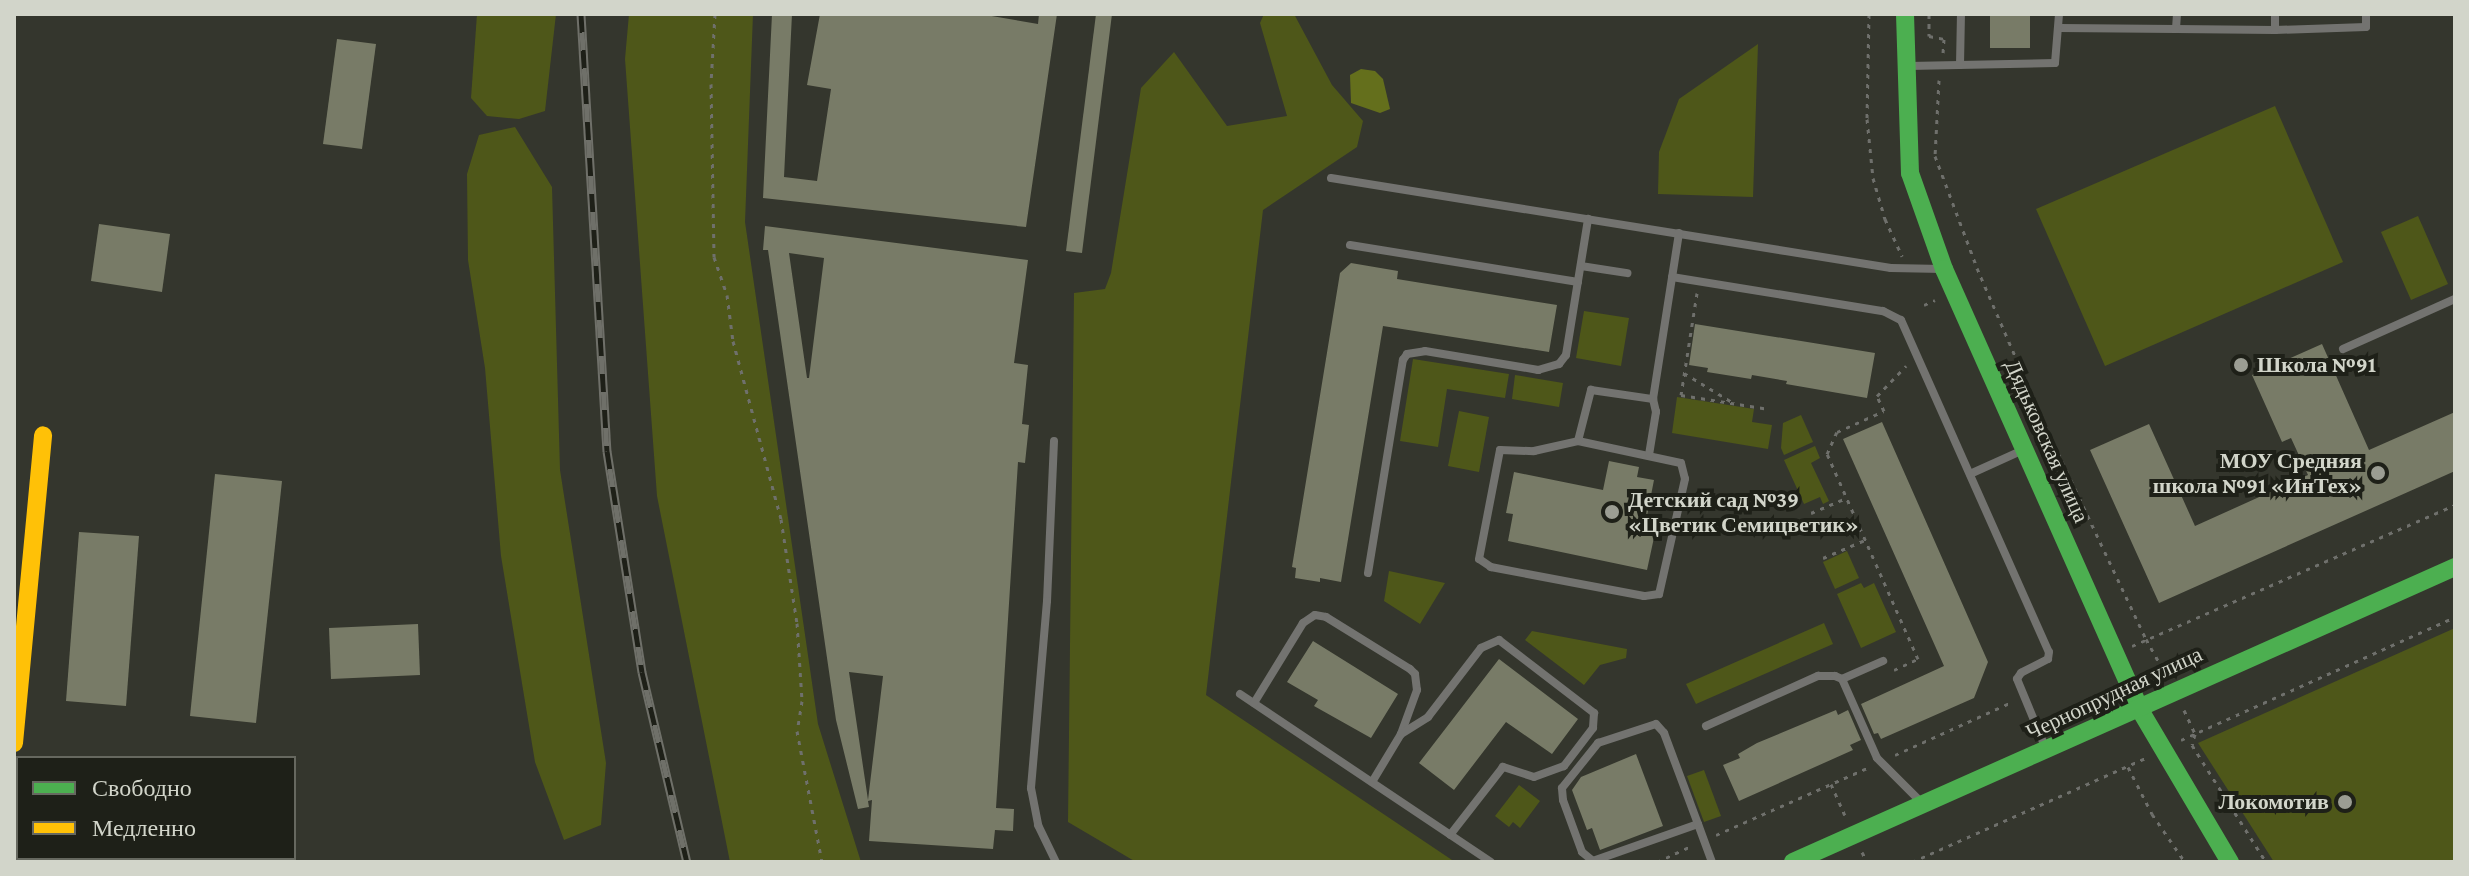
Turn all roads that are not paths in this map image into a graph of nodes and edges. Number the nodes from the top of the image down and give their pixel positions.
1 (1905, 14) edge
2 (1961, 14) edge
3 (2059, 14) edge
4 (2177, 14) edge
5 (2275, 14) edge
6 (2366, 14) edge
7 (2060, 28) junction
8 (2176, 29) junction
9 (2275, 30) junction
10 (1960, 65) junction
11 (1905, 66) junction
12 (1331, 178) dead end
13 (1588, 219) junction
14 (1679, 233) junction
15 (1350, 245) dead end
16 (1581, 266) junction
17 (1944, 269) junction
18 (1627, 273) dead end
19 (1672, 277) junction
20 (1578, 282) junction
21 (2455, 299) edge
22 (2343, 349) dead end
23 (1653, 399) junction
24 (43, 435) dead end
25 (1054, 441) dead end
26 (1578, 441) junction
27 (2024, 450) junction
28 (1649, 455) junction
29 (1970, 474) junction
30 (2455, 567) edge
31 (1368, 573) dead end
32 (1883, 661) dead end
33 (1842, 679) junction
34 (1240, 694) dead end
35 (1254, 703) junction
36 (2140, 710) junction
37 (1706, 726) dead end
38 (1401, 734) junction
39 (14, 743) edge
40 (2047, 751) junction
41 (1372, 782) junction
42 (1924, 805) junction
43 (1698, 824) junction
44 (1450, 835) junction
45 (1817, 857) edge
46 (1056, 862) edge
47 (1491, 862) edge
48 (1712, 862) edge
49 (1793, 862) edge
50 (2230, 862) edge

1 - 11 street, Дядьковская улица
2 - 10 lane
3 - 7 lane
4 - 8 lane
5 - 9 lane
6 - 9 lane
7 - 8 lane
7 - 10 lane
8 - 9 lane
10 - 11 lane
11 - 17 street, Дядьковская улица
12 - 13 lane
13 - 14 lane
13 - 16 lane
14 - 17 lane
14 - 19 lane
15 - 20 lane
16 - 18 lane
16 - 20 lane
17 - 27 street, Дядьковская улица
19 - 23 lane
19 - 29 lane
20 - 31 lane
21 - 22 lane
23 - 26 lane
23 - 28 lane
24 - 39 street
25 - 46 lane
26 - 28 lane
26 - 28 lane
27 - 29 lane
27 - 36 street, Дядьковская улица
29 - 40 lane
30 - 36 street, Чернопрудная улица
32 - 33 lane
33 - 37 lane
33 - 42 lane
34 - 35 lane
35 - 38 lane
35 - 41 lane
36 - 40 street, Чернопрудная улица
36 - 50 street, Дядьковская улица
38 - 41 lane
38 - 44 lane
40 - 42 street, Чернопрудная улица
41 - 44 lane
42 - 45 street, Чернопрудная улица
43 - 43 lane
43 - 48 lane
44 - 47 lane
45 - 49 street, Чернопрудная улица

